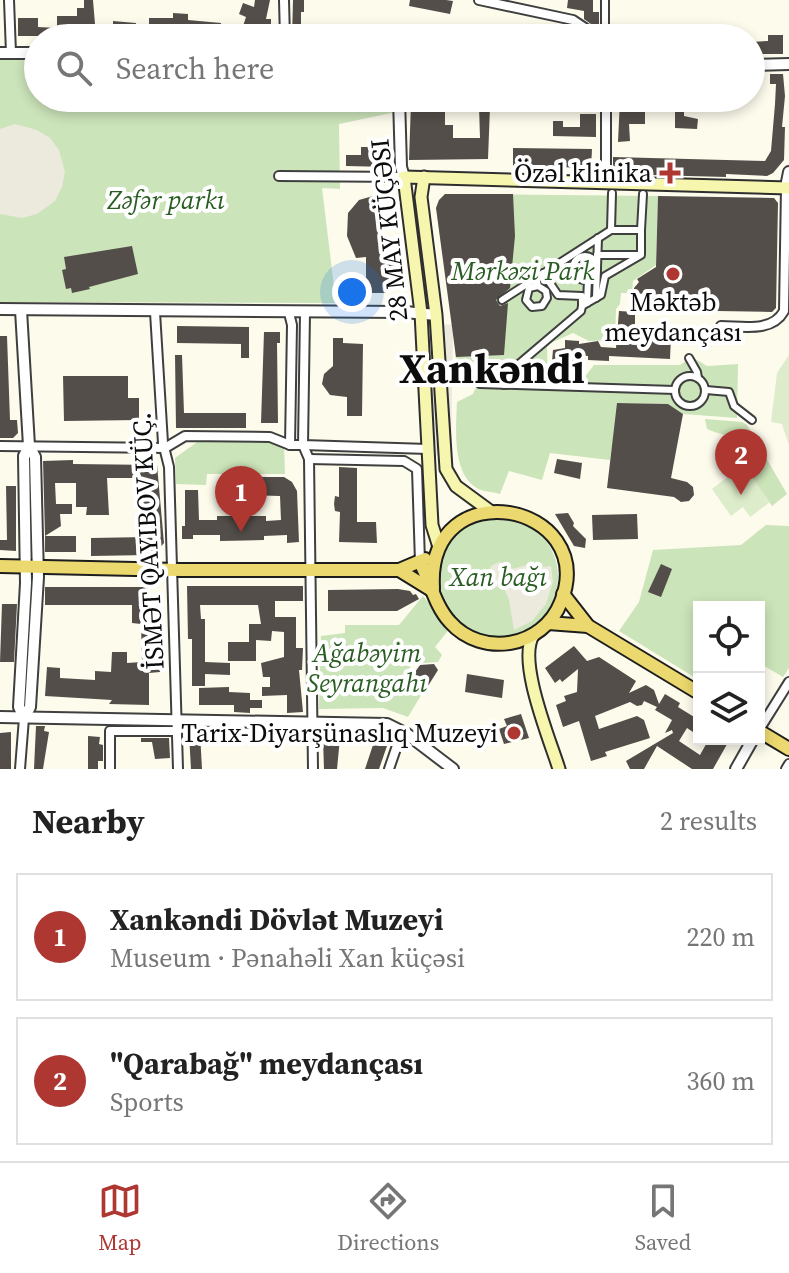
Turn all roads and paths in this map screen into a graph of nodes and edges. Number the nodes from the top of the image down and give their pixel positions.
1 (9, 0) edge
2 (284, 0) edge
3 (479, 0) edge
4 (605, 0) edge
5 (285, 24) edge
6 (579, 24) edge
7 (603, 24) edge
8 (6, 53) edge
9 (789, 64) edge
10 (765, 65) edge
11 (399, 112) edge
12 (606, 112) edge
13 (789, 172) edge
14 (279, 176) dead end
15 (404, 177) junction
16 (424, 177) junction
17 (609, 188) junction
18 (787, 188) edge
19 (643, 194) dead end
20 (611, 230) junction
21 (641, 230) junction
22 (598, 238) junction
23 (597, 255) junction
24 (641, 255) junction
25 (554, 266) junction
26 (597, 268) junction
27 (573, 271) junction
28 (543, 273) junction
29 (586, 279) junction
30 (537, 282) junction
31 (582, 296) junction
32 (525, 297) junction
33 (596, 298) junction
34 (584, 304) junction
35 (0, 309) edge
36 (21, 310) junction
37 (155, 312) junction
38 (289, 313) junction
39 (305, 313) junction
40 (421, 313) junction
41 (436, 315) junction
42 (721, 326) dead end
43 (689, 358) dead end
44 (698, 378) junction
45 (480, 384) dead end
46 (504, 385) junction
47 (675, 390) junction
48 (706, 390) junction
49 (752, 420) dead end
50 (290, 445) junction
51 (303, 445) junction
52 (0, 446) edge
53 (29, 446) junction
54 (165, 448) junction
55 (428, 449) junction
56 (309, 459) junction
57 (490, 511) junction
58 (438, 549) junction
59 (420, 562) junction
60 (0, 566) edge
61 (32, 566) junction
62 (172, 570) junction
63 (399, 570) junction
64 (311, 571) junction
65 (434, 590) junction
66 (563, 594) junction
67 (548, 623) junction
68 (588, 626) junction
69 (534, 634) junction
70 (508, 644) junction
71 (529, 670) junction
72 (789, 682) edge
73 (693, 689) edge
74 (0, 717) edge
75 (24, 718) junction
76 (765, 720) edge
77 (313, 724) junction
78 (177, 725) junction
79 (402, 731) junction
80 (765, 734) edge
81 (750, 745) edge
82 (789, 749) edge
83 (393, 766) edge
84 (20, 769) edge
85 (110, 769) edge
86 (178, 769) edge
87 (313, 769) edge
88 (453, 769) edge
89 (559, 769) edge
90 (736, 769) edge

1 - 8 street
2 - 5 street
3 - 6 street
4 - 7 street
9 - 10 street
11 - 15 street, 28 MAY KÜÇƏSI
12 - 17 street
13 - 18 street
14 - 15 street
15 - 16 main road
15 - 40 main road, 28 MAY KÜÇƏSI
16 - 17 main road
16 - 41 main road, 28 MAY KÜÇƏSI
17 - 18 main road
17 - 20 street
18 - 42 street
19 - 21 street
20 - 21 street
20 - 22 street
21 - 24 street
22 - 23 street
22 - 25 street
23 - 24 street
23 - 26 street
24 - 33 street
25 - 27 street
25 - 28 street
26 - 27 street
26 - 29 street
26 - 33 street
27 - 29 street
28 - 30 street
28 - 31 street
29 - 31 street
29 - 34 street
30 - 32 street
30 - 32 street
30 - 32 street
31 - 34 street
33 - 34 street
34 - 46 street
35 - 36 street
36 - 37 street
36 - 53 street
37 - 38 street
37 - 54 street
38 - 39 street
38 - 50 street
39 - 40 street
39 - 51 street
40 - 41 street
40 - 55 main road, 28 MAY KÜÇƏSI
41 - 57 main road, 28 MAY KÜÇƏSI
43 - 44 street
44 - 47 street
44 - 48 street
45 - 46 street
46 - 47 street
47 - 48 street
48 - 49 street
50 - 51 street
50 - 54 street
51 - 55 street
51 - 56 street
52 - 53 street
53 - 54 street
53 - 61 street
54 - 62 street
55 - 58 main road, 28 MAY KÜÇƏSI
56 - 59 street
56 - 64 street
57 - 58 main road
57 - 66 main road, 28 MAY KÜÇƏSI
58 - 59 main road
58 - 65 main road
59 - 63 main road
59 - 65 main road
60 - 61 main road
61 - 62 main road
61 - 75 street
62 - 64 main road
62 - 78 street
63 - 64 main road
63 - 65 main road
64 - 77 street
65 - 70 main road
66 - 67 main road
66 - 68 main road
67 - 68 main road
67 - 69 main road
68 - 73 main road
69 - 70 main road
69 - 71 main road
70 - 71 main road
71 - 89 main road
72 - 76 street
74 - 75 street
75 - 78 street
75 - 84 street
77 - 78 street
77 - 79 street
77 - 87 street
78 - 85 street
78 - 86 street
79 - 83 street
79 - 88 street
80 - 82 main road
81 - 90 street

